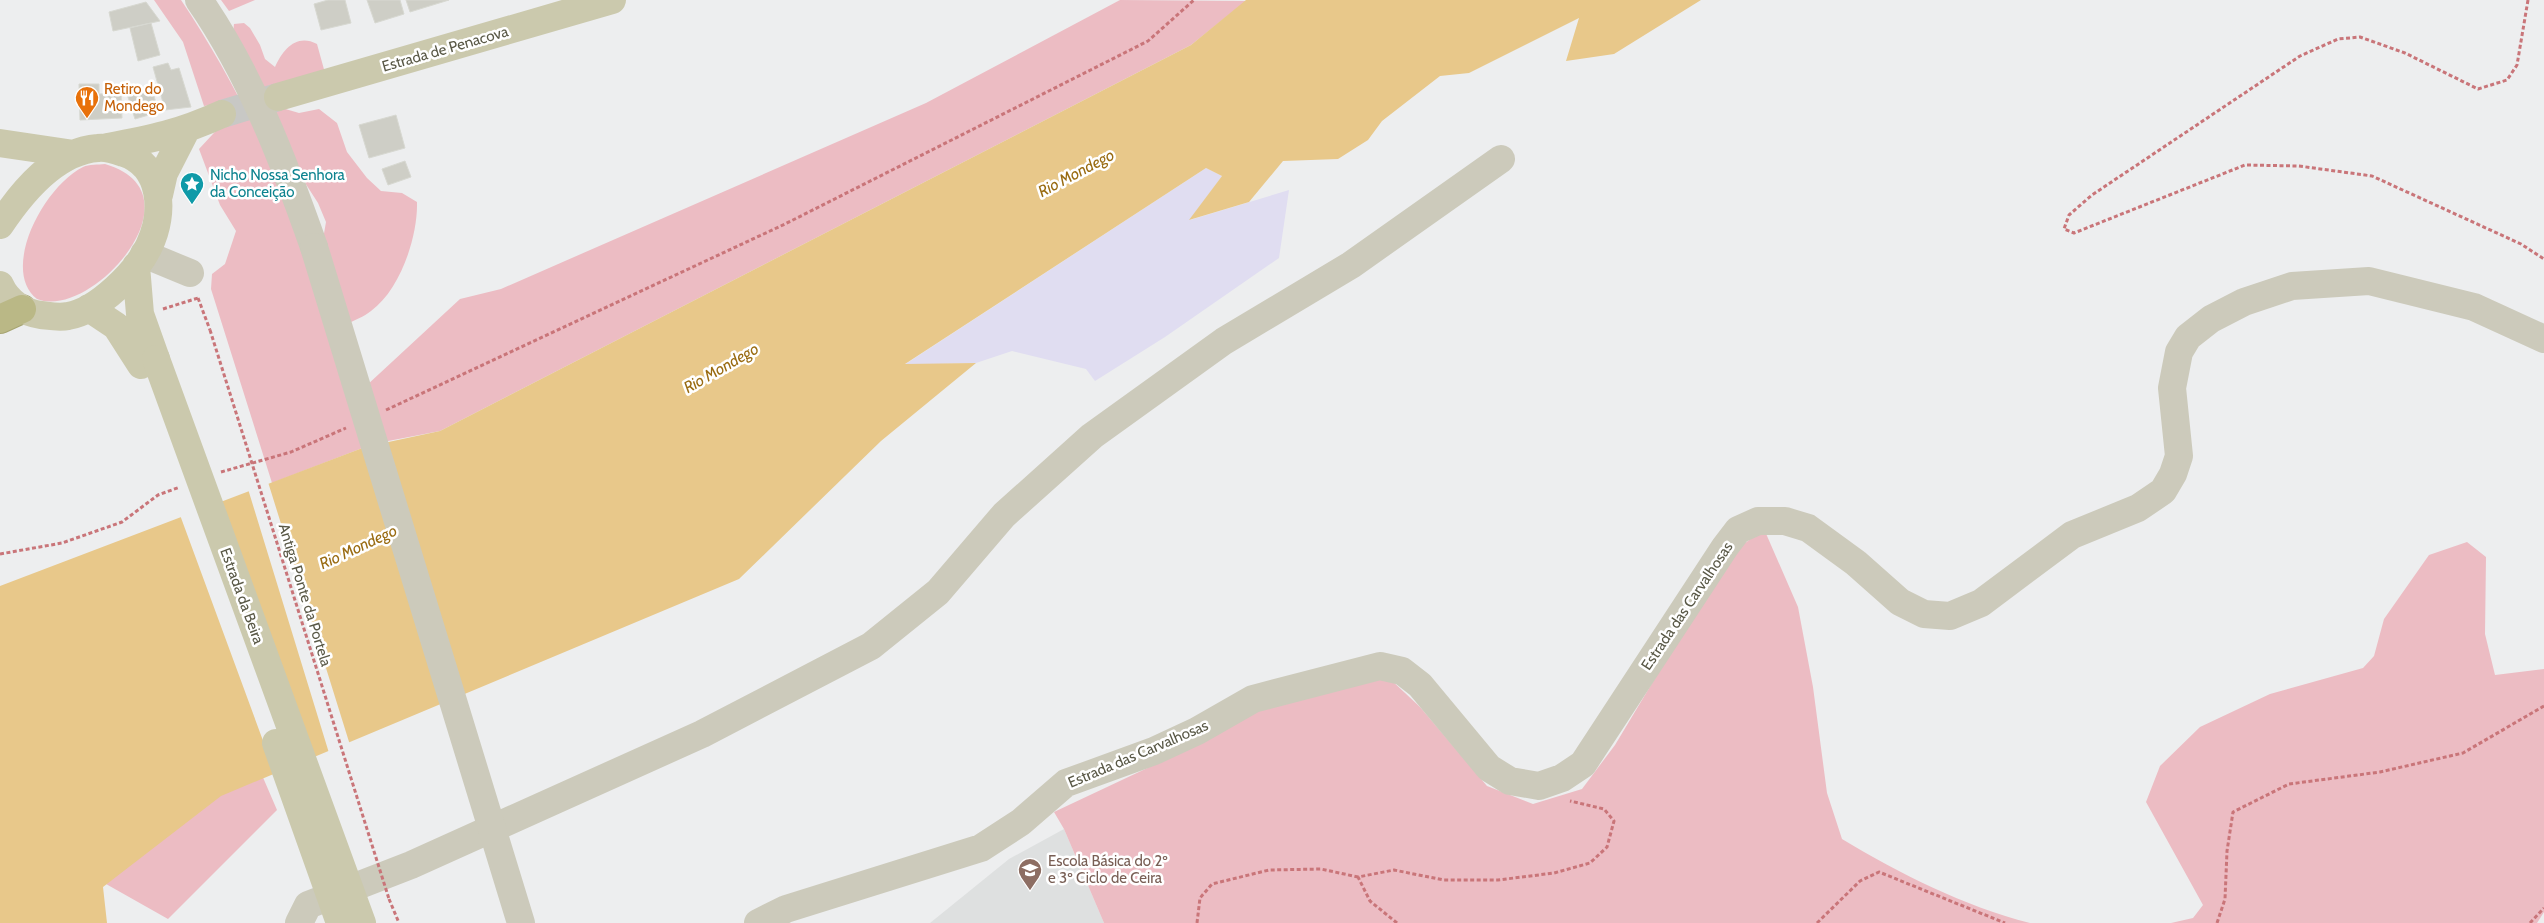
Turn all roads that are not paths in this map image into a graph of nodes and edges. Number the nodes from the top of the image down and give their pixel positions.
1 (199, 0) edge
2 (612, 0) edge
3 (278, 97) tunnel mouth
4 (222, 114) tunnel mouth
5 (186, 130) junction
6 (0, 143) edge
7 (106, 147) junction
8 (74, 154) junction
9 (1501, 159) dead end
10 (159, 195) junction
11 (0, 225) edge
12 (143, 255) junction
13 (194, 278) road end
14 (0, 285) edge
15 (88, 308) junction
16 (11, 314) edge
17 (2544, 340) edge
18 (148, 362) junction
19 (299, 923) edge
20 (340, 923) edge
21 (362, 923) edge
22 (521, 923) edge
23 (758, 923) edge

1 - 22 street, bridge
2 - 3 main road, Estrada de Penacova
4 - 5 main road
5 - 7 main road
5 - 10 main road
6 - 8 main road
7 - 8 main road
7 - 10 main road
8 - 11 main road
9 - 19 street
10 - 12 main road
12 - 13 street
12 - 15 main road
12 - 18 main road, Estrada da Beira
14 - 16 main road
15 - 16 main road
15 - 18 main road, Estrada da Beira
17 - 23 street, Estrada das Carvalhosas
18 - 20 main road, Estrada da Beira, bridge
18 - 21 main road, Estrada da Beira, bridge

